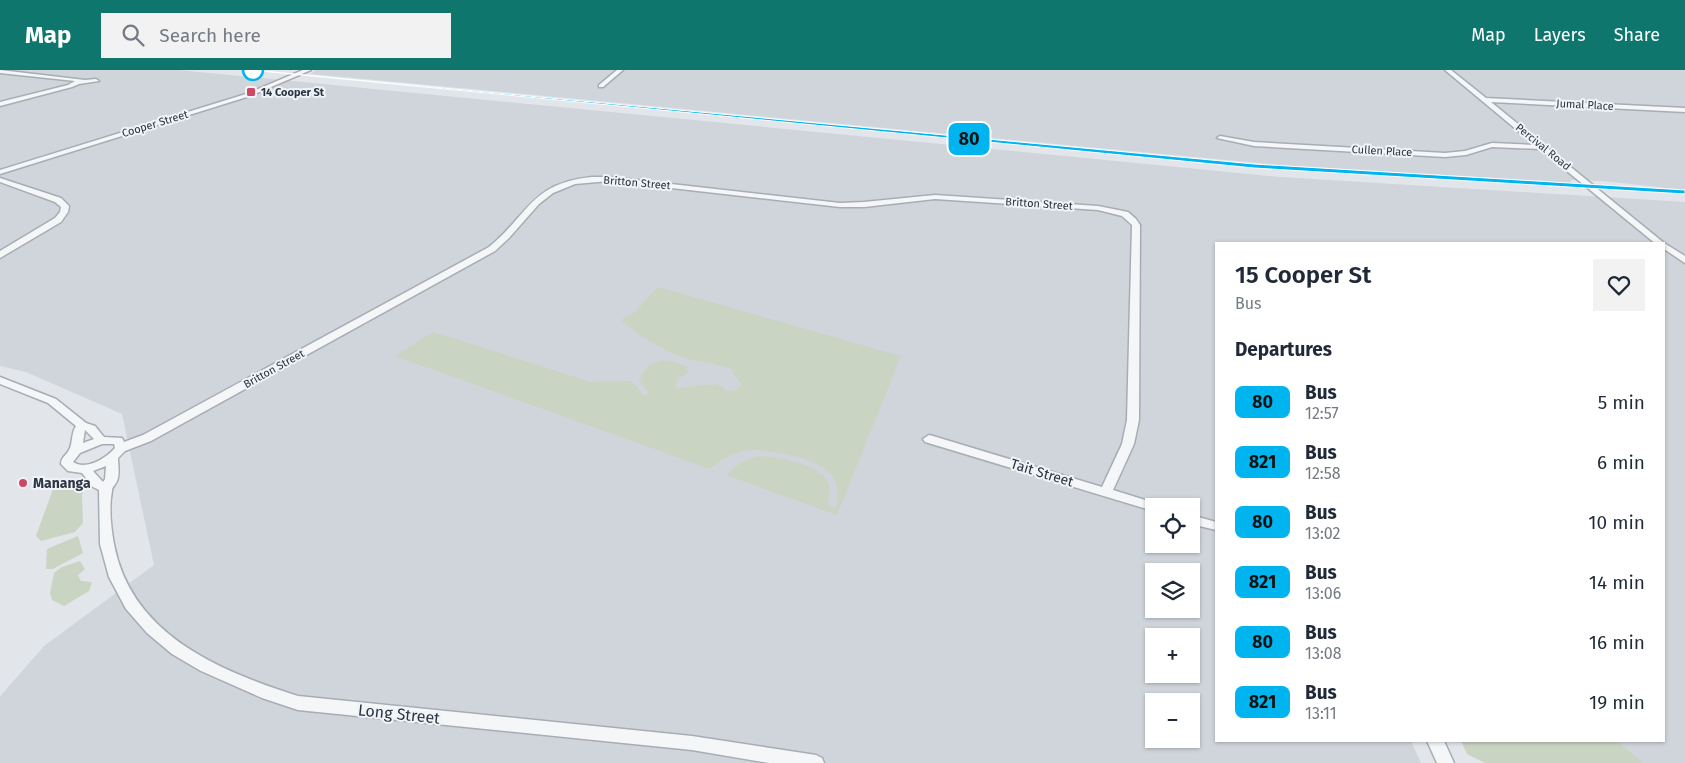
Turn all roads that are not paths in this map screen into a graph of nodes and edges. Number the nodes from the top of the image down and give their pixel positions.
1 (308, 70) edge
2 (620, 70) edge
3 (1448, 70) edge
4 (0, 71) edge
5 (96, 81) dead end
6 (80, 82) junction
7 (601, 86) dead end
8 (1484, 100) junction
9 (0, 104) edge
10 (1685, 110) edge
11 (1220, 138) dead end
12 (1543, 148) junction
13 (0, 172) edge
14 (0, 180) edge
15 (1658, 242) edge
16 (1665, 247) edge
17 (0, 255) edge
18 (1685, 260) edge
19 (0, 380) edge
20 (82, 425) junction
21 (929, 439) dead end
22 (101, 440) junction
23 (119, 445) junction
24 (76, 450) junction
25 (112, 458) junction
26 (84, 468) junction
27 (106, 488) junction
28 (1106, 493) junction
29 (1145, 504) edge
30 (1200, 522) edge
31 (1215, 526) edge
32 (1436, 742) edge
33 (816, 763) edge
34 (1446, 763) edge

1 - 13 street, Cooper Street
2 - 7 street
3 - 8 street, Percival Road
4 - 6 street
5 - 6 street
6 - 9 street
8 - 10 street, Jumal Place
8 - 12 street, Percival Road
11 - 12 street, Cullen Place
12 - 15 street, Percival Road
14 - 17 street
16 - 18 street, Percival Road
19 - 20 street
20 - 22 street
20 - 24 street
21 - 28 street, Tait Street
22 - 23 street
22 - 24 street
23 - 25 street
23 - 28 street, Britton Street
24 - 26 street
25 - 26 street
25 - 27 street, Long Street
26 - 27 street
27 - 33 street, Long Street
28 - 29 street, Tait Street
30 - 31 street
32 - 34 street

